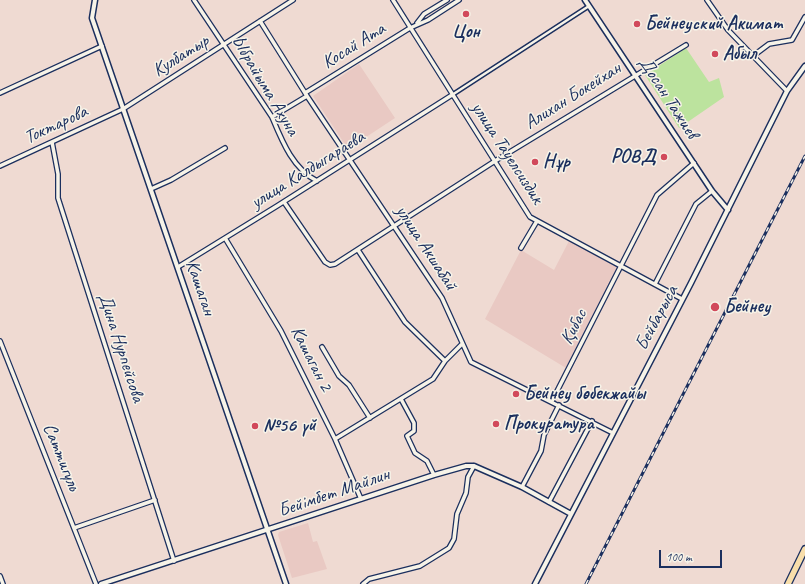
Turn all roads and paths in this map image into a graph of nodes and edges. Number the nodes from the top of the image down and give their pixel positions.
1 (94, 0) edge
2 (194, 0) edge
3 (283, 0) edge
4 (293, 0) edge
5 (393, 0) edge
6 (447, 0) edge
7 (459, 0) edge
8 (585, 0) edge
9 (706, 0) edge
10 (713, 0) edge
11 (286, 4) junction
12 (710, 4) junction
13 (589, 6) junction
14 (805, 17) edge
15 (260, 21) junction
16 (417, 23) junction
17 (410, 28) junction
18 (686, 45) dead end
19 (102, 46) junction
20 (224, 46) junction
21 (753, 56) junction
22 (805, 66) edge
23 (636, 74) junction
24 (787, 91) junction
25 (0, 93) edge
26 (306, 95) junction
27 (452, 95) junction
28 (123, 109) junction
29 (272, 117) junction
30 (52, 142) junction
31 (225, 148) dead end
32 (350, 159) junction
33 (495, 161) junction
34 (694, 163) junction
35 (0, 166) edge
36 (317, 181) junction
37 (151, 189) junction
38 (712, 191) junction
39 (284, 202) junction
40 (728, 210) junction
41 (537, 221) junction
42 (395, 226) junction
43 (225, 238) junction
44 (521, 248) dead end
45 (358, 250) junction
46 (621, 266) junction
47 (178, 267) junction
48 (655, 284) junction
49 (682, 299) junction
50 (0, 341) edge
51 (462, 344) junction
52 (322, 347) dead end
53 (445, 361) junction
54 (401, 399) junction
55 (552, 401) junction
56 (559, 405) junction
57 (370, 418) junction
58 (592, 421) junction
59 (613, 433) junction
60 (336, 439) junction
61 (474, 466) junction
62 (434, 475) junction
63 (522, 487) junction
64 (361, 499) junction
65 (155, 500) junction
66 (549, 502) junction
67 (571, 514) junction
68 (74, 528) junction
69 (268, 530) junction
70 (805, 549) edge
71 (174, 560) junction
72 (0, 576) edge
73 (3, 584) edge
74 (96, 584) edge
75 (101, 584) edge
76 (285, 584) edge
77 (363, 584) edge
78 (535, 584) edge
79 (788, 584) edge

1 - 19 street, Кашаган
2 - 20 street, Ыбрайыма Ахуна
3 - 11 street
4 - 11 street, Кулбатыр
5 - 17 street, улица Тауелсиздик
6 - 16 street, Косай Ата
7 - 16 street, Косай Ата
8 - 13 street, Досан Тажиев
9 - 12 street
10 - 12 street
11 - 15 street, Кулбатыр
12 - 21 street
13 - 23 street, Досан Тажиев
13 - 27 street
14 - 21 street
15 - 20 street, Кулбатыр
15 - 26 street, улица Акшабай
16 - 17 street, Косай Ата
17 - 26 street, Косай Ата
17 - 27 street, улица Тауелсиздик
18 - 23 street, Алихан Бокейхан
19 - 25 street
19 - 28 street, Кашаган
20 - 28 street, Кулбатыр
20 - 29 street, Ыбрайыма Ахуна
21 - 24 street
22 - 24 street, Бейбарыса
23 - 33 street, Алихан Бокейхан
23 - 34 street, Досан Тажиев
24 - 40 street, Бейбарыса
26 - 29 street, Косай Ата
26 - 32 street, улица Акшабай
27 - 32 street, улица Калдыгараева
27 - 33 street, улица Тауелсиздик
28 - 30 street, Токтарова
28 - 37 street, Кашаган
29 - 36 street, Ыбрайыма Ахуна
30 - 35 street, Токтарова
30 - 65 street, Дина Нурпейсова
31 - 37 street
32 - 36 street, улица Калдыгараева
32 - 42 street, улица Акшабай
33 - 41 street, улица Тауелсиздик
33 - 42 street, Алихан Бокейхан
34 - 38 street, Досан Тажиев
34 - 46 street, Қибас
36 - 39 street, улица Калдыгараева
37 - 47 street, Кашаган
38 - 40 street, Досан Тажиев
38 - 48 street
39 - 43 street, улица Калдыгараева
39 - 45 street, Алихан Бокейхан
40 - 49 street, Бейбарыса
41 - 44 street
41 - 46 street, улица Тауелсиздик
42 - 45 street, Алихан Бокейхан
42 - 51 street, улица Акшабай
43 - 47 street, улица Калдыгараева
43 - 60 street, Кашаган 2
45 - 53 street
46 - 48 street, улица Тауелсиздик
46 - 55 street, Қибас
47 - 69 street, Кашаган
48 - 49 street, улица Тауелсиздик
49 - 59 street, Бейбарыса
50 - 68 street, Саттигуль
51 - 53 street
51 - 55 street, улица Акшабай
52 - 57 street
53 - 54 street
54 - 57 street
54 - 62 street
55 - 56 street, улица Акшабай
56 - 58 street, улица Акшабай
56 - 63 street
57 - 60 street
58 - 59 street, улица Акшабай
58 - 66 street
59 - 67 street, Бейбарыса
60 - 64 street, Кашаган 2
61 - 62 street, Бейімбет Майлин
61 - 63 street
61 - 77 street
62 - 64 street, Бейімбет Майлин
63 - 66 street
64 - 69 street, Бейімбет Майлин
65 - 68 street
65 - 71 street, Дина Нурпейсова
66 - 67 street
67 - 78 street, Бейбарыса
68 - 74 street, Саттигуль
69 - 71 street, Бейімбет Майлин
69 - 76 street, Кашаган
70 - 79 highway
71 - 75 street, Бейімбет Майлин
72 - 73 street

